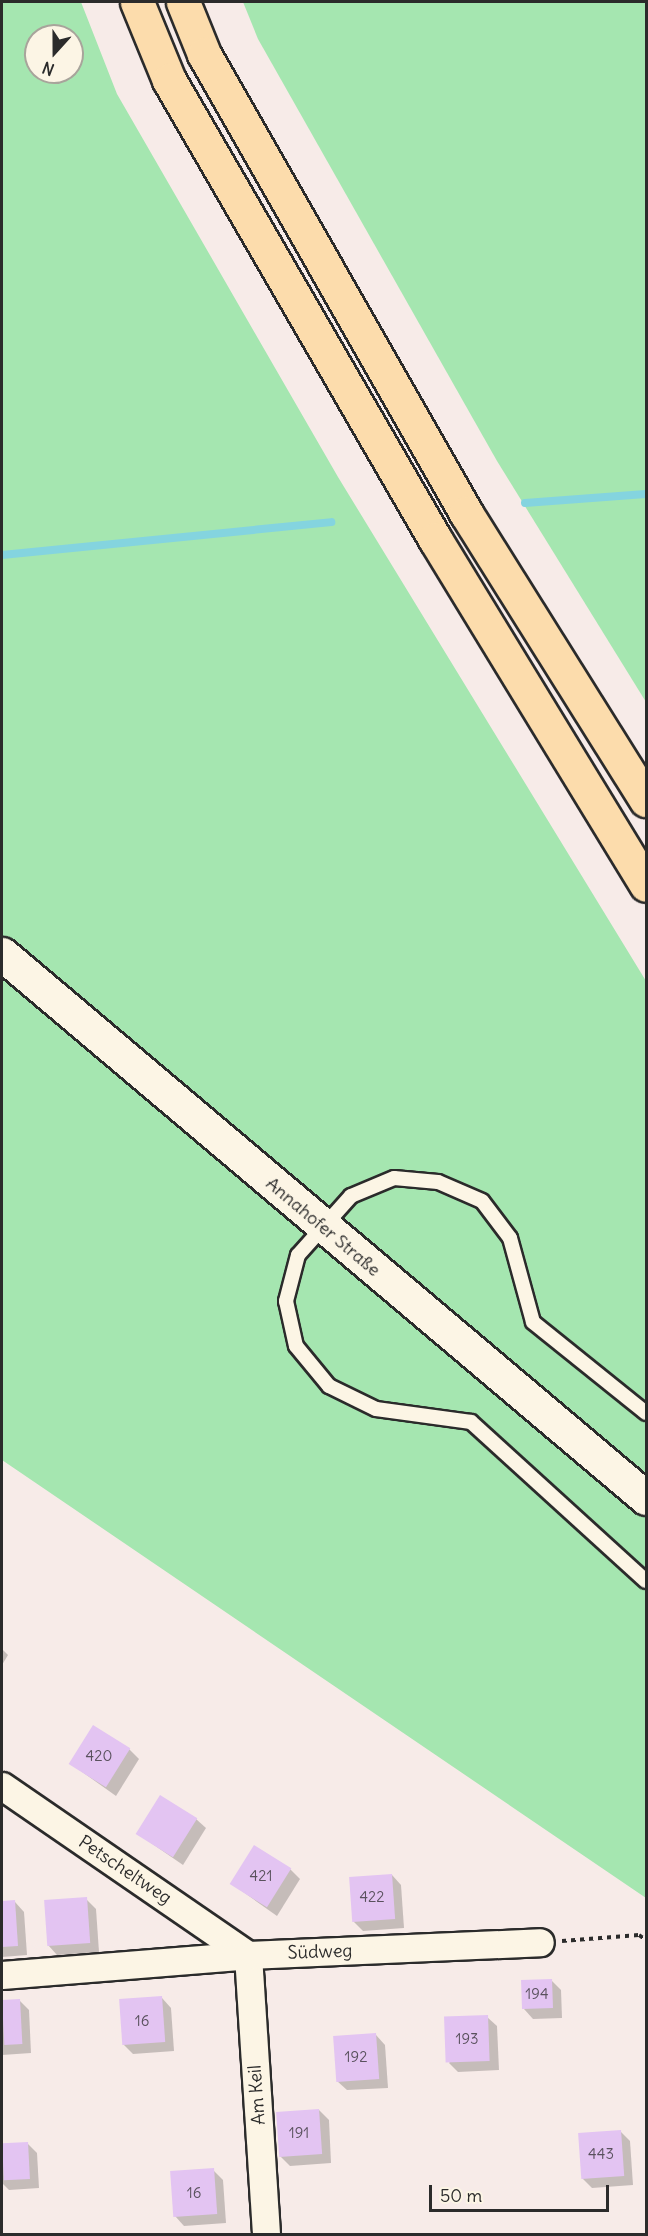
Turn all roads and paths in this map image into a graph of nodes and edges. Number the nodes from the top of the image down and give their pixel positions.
1 (137, 2) edge
2 (183, 2) edge
3 (646, 800) edge
4 (646, 885) edge
5 (2, 954) edge
6 (322, 1226) junction
7 (646, 1413) edge
8 (646, 1498) edge
9 (646, 1581) edge
10 (2, 1786) edge
11 (646, 1940) edge
12 (540, 1942) joint
13 (248, 1955) junction
14 (2, 1975) edge
15 (266, 2235) edge

1 - 4 highway
2 - 3 highway
5 - 6 street, Annahofer Straße
6 - 7 lane
6 - 8 street, Annahofer Straße
6 - 9 lane
10 - 13 street, Petscheltweg
11 - 12 path
12 - 13 street, Südweg
13 - 14 street, Südweg
13 - 15 street, Am Keil

